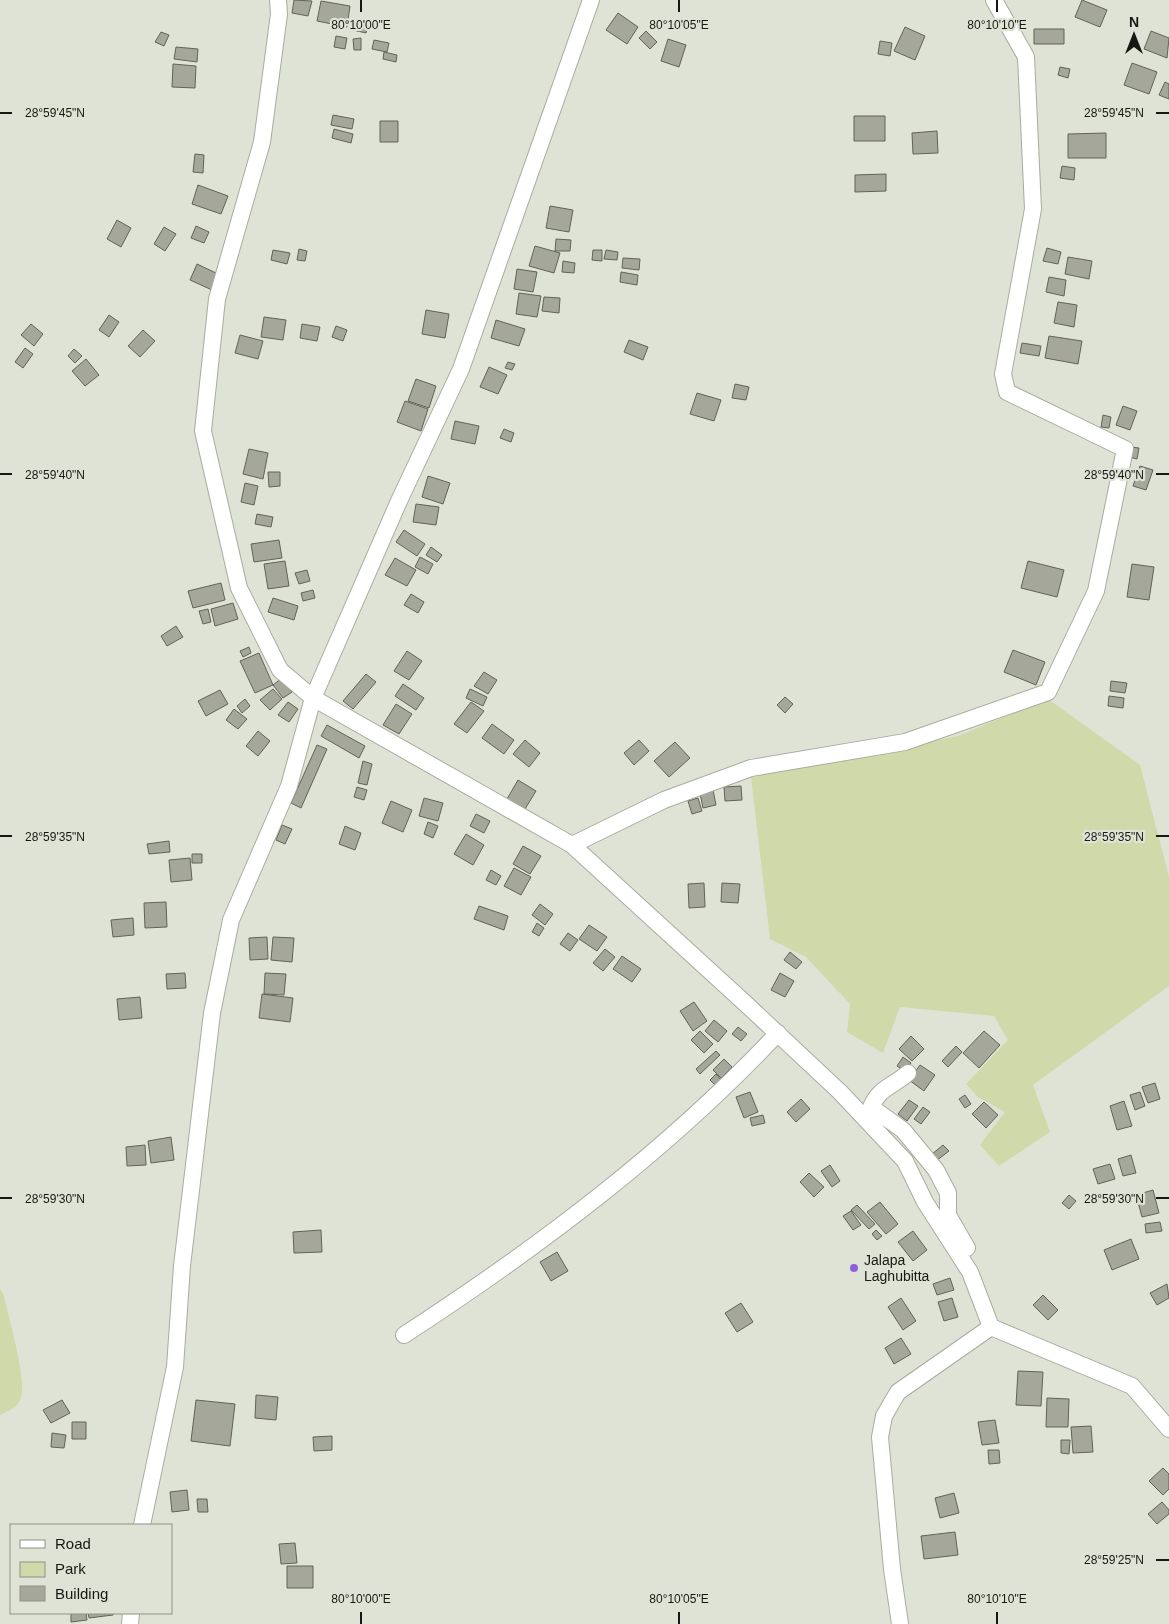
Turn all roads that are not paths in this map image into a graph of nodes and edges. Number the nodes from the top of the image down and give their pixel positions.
1 (278, 0) edge
2 (592, 0) edge
3 (994, 0) edge
4 (313, 698) junction
5 (572, 845) junction
6 (778, 1034) junction
7 (908, 1073) dead end
8 (970, 1272) junction
9 (991, 1327) junction
10 (404, 1335) dead end
11 (1169, 1429) edge
12 (142, 1524) edge
13 (900, 1624) edge

1 - 4 street
2 - 4 street
3 - 5 street
4 - 5 street
4 - 12 street
5 - 6 street
6 - 8 street
6 - 10 street
7 - 8 street
8 - 9 street
9 - 11 street
9 - 13 street

